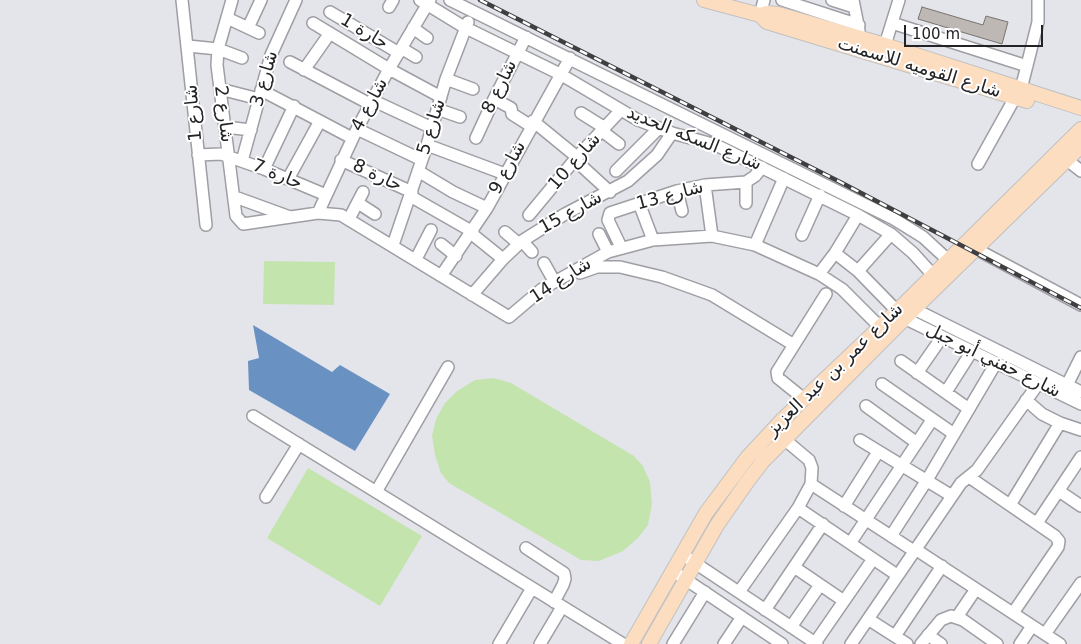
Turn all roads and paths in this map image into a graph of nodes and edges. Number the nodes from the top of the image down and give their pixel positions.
1 (182, 0) edge
2 (232, 0) edge
3 (261, 0) edge
4 (296, 0) edge
5 (450, 0) edge
6 (706, 0) edge
7 (764, 0) edge
8 (782, 0) edge
9 (832, 0) edge
10 (899, 0) edge
11 (1038, 0) edge
12 (426, 2) edge
13 (854, 3) edge
14 (330, 12) dead end
15 (474, 12) junction
16 (760, 15) junction
17 (227, 18) junction
18 (314, 23) dead end
19 (892, 23) junction
20 (464, 27) junction
21 (248, 28) junction
22 (412, 28) junction
23 (330, 33) junction
24 (259, 34) dead end
25 (526, 37) junction
26 (427, 38) dead end
27 (857, 38) junction
28 (188, 46) junction
29 (885, 46) junction
30 (218, 49) junction
31 (400, 50) junction
32 (517, 52) junction
33 (416, 57) dead end
34 (242, 58) dead end
35 (570, 58) junction
36 (290, 62) dead end
37 (1027, 66) junction
38 (389, 69) junction
39 (304, 70) junction
40 (560, 74) junction
41 (446, 78) junction
42 (220, 89) junction
43 (473, 89) dead end
44 (1017, 93) junction
45 (260, 95) junction
46 (441, 97) junction
47 (494, 99) junction
48 (371, 102) junction
49 (294, 106) junction
50 (1081, 108) edge
51 (437, 109) junction
52 (621, 110) junction
53 (581, 113) dead end
54 (1081, 116) edge
55 (460, 117) dead end
56 (320, 121) junction
57 (532, 124) junction
58 (225, 127) junction
59 (432, 128) junction
60 (604, 129) junction
61 (658, 129) junction
62 (1081, 129) edge
63 (251, 130) junction
64 (354, 133) junction
65 (672, 133) junction
66 (476, 138) dead end
67 (618, 144) dead end
68 (427, 145) junction
69 (1081, 146) edge
70 (198, 155) junction
71 (228, 156) junction
72 (576, 158) junction
73 (342, 160) junction
74 (1067, 160) junction
75 (242, 161) junction
76 (978, 164) dead end
77 (420, 166) junction
78 (762, 167) junction
79 (264, 169) junction
80 (616, 171) dead end
81 (1081, 172) edge
82 (505, 174) junction
83 (784, 178) junction
84 (288, 179) junction
85 (746, 182) junction
86 (705, 185) junction
87 (677, 191) junction
88 (363, 192) dead end
89 (610, 192) junction
90 (411, 194) junction
91 (326, 195) junction
92 (820, 195) junction
93 (235, 197) junction
94 (358, 203) junction
95 (639, 203) junction
96 (746, 203) dead end
97 (488, 208) junction
98 (682, 211) dead end
99 (318, 214) junction
100 (375, 214) dead end
101 (858, 214) junction
102 (529, 215) dead end
103 (292, 217) junction
104 (349, 219) junction
105 (246, 225) joint
106 (206, 226) dead end
107 (431, 230) dead end
108 (505, 232) dead end
109 (472, 233) junction
110 (599, 234) dead end
111 (891, 234) junction
112 (982, 234) junction
113 (802, 235) dead end
114 (712, 236) junction
115 (653, 240) junction
116 (521, 242) junction
117 (441, 244) dead end
118 (393, 245) junction
119 (754, 245) junction
120 (621, 247) junction
121 (976, 249) junction
122 (532, 252) dead end
123 (608, 252) junction
124 (835, 253) junction
125 (456, 256) junction
126 (503, 259) junction
127 (416, 260) junction
128 (948, 260) junction
129 (544, 263) dead end
130 (858, 271) junction
131 (819, 274) junction
132 (933, 274) junction
133 (441, 276) junction
134 (574, 276) dead end
135 (554, 281) junction
136 (826, 294) dead end
137 (472, 295) junction
138 (1081, 305) edge
139 (905, 313) junction
140 (880, 327) junction
141 (942, 337) junction
142 (794, 345) junction
143 (972, 351) junction
144 (1081, 357) edge
145 (901, 361) dead end
146 (996, 363) junction
147 (448, 367) dead end
148 (917, 373) junction
149 (882, 384) dead end
150 (1038, 384) junction
151 (1067, 385) junction
152 (946, 392) junction
153 (1081, 392) edge
154 (804, 399) junction
155 (1026, 400) junction
156 (1081, 404) edge
157 (866, 406) dead end
158 (969, 409) junction
159 (253, 416) dead end
160 (932, 420) junction
161 (1060, 423) junction
162 (1081, 430) edge
163 (954, 434) junction
164 (784, 439) junction
165 (860, 440) dead end
166 (917, 443) junction
167 (299, 444) junction
168 (878, 452) junction
169 (1081, 457) edge
170 (902, 465) junction
171 (969, 477) junction
172 (927, 480) junction
173 (811, 484) junction
174 (1059, 491) junction
175 (376, 492) junction
176 (952, 496) junction
177 (266, 497) dead end
178 (1010, 505) junction
179 (844, 506) junction
180 (1081, 506) edge
181 (798, 508) junction
182 (866, 520) junction
183 (1037, 523) junction
184 (822, 524) junction
185 (891, 536) junction
186 (851, 542) junction
187 (526, 548) dead end
188 (914, 550) junction
189 (682, 555) junction
190 (873, 558) junction
191 (695, 563) junction
192 (942, 566) junction
193 (794, 567) junction
194 (673, 571) junction
195 (897, 574) junction
196 (685, 579) junction
197 (1081, 583) edge
198 (820, 585) junction
199 (532, 588) junction
200 (976, 589) junction
201 (705, 592) junction
202 (739, 592) junction
203 (1077, 598) edge
204 (844, 601) junction
205 (558, 604) junction
206 (766, 610) junction
207 (1013, 613) junction
208 (742, 617) junction
209 (957, 617) junction
210 (868, 619) junction
211 (1032, 626) junction
212 (791, 627) junction
213 (1045, 634) junction
214 (895, 636) junction
215 (765, 639) edge
216 (924, 640) edge
217 (499, 644) edge
218 (540, 644) edge
219 (623, 644) edge
220 (631, 644) edge
221 (649, 644) edge
222 (673, 644) edge
223 (724, 644) edge
224 (782, 644) edge
225 (816, 644) edge
226 (851, 644) edge
227 (907, 644) edge
228 (941, 644) edge
229 (997, 644) edge
230 (1020, 644) edge
231 (1060, 644) edge

1 - 28 street, شارع 1
2 - 17 street, شارع 2
3 - 21 street
4 - 45 street, شارع 3
5 - 15 street, شارع السكه الحديد
6 - 16 main road, شارع القوميه للاسمنت
7 - 16 street
8 - 27 street
9 - 13 street
10 - 19 street
11 - 37 street
12 - 20 street, شارع السكه الحديد
12 - 22 street, شارع 4
13 - 27 street
14 - 31 street, حارة 1
15 - 20 street, شارع 5
15 - 25 street, شارع السكه الحديد
16 - 27 main road, شارع القوميه للاسمنت
17 - 21 street
17 - 30 street, شارع 2
18 - 23 street
19 - 29 street
19 - 37 street
20 - 32 street, شارع السكه الحديد
20 - 41 street, شارع 5
21 - 24 street
22 - 26 street
22 - 31 street, شارع 4
23 - 38 street
23 - 39 street
25 - 32 street, شارع 8
25 - 35 street, شارع السكه الحديد
27 - 29 main road, شارع القوميه للاسمنت
27 - 44 main road, شارع القوميه للاسمنت
28 - 30 street
28 - 70 street, شارع 1
29 - 44 main road, شارع القوميه للاسمنت
30 - 34 street
30 - 42 street, شارع 2
31 - 33 street, حارة 1
31 - 38 street, شارع 4
32 - 40 street, شارع السكه الحديد
32 - 47 street, شارع 8
35 - 40 street, شارع 9
35 - 128 street, شارع السكه الحديد
36 - 39 street
37 - 44 street
38 - 46 street
38 - 48 street, شارع 4
39 - 48 street
40 - 52 street, شارع السكه الحديد
40 - 57 street, شارع 9
41 - 43 street
41 - 46 street, شارع 5
42 - 45 street
42 - 58 street, شارع 2
44 - 50 main road, شارع القوميه للاسمنت
44 - 54 main road, شارع القوميه للاسمنت
44 - 76 street
45 - 49 street
45 - 63 street, شارع 3
46 - 51 street, شارع 5
47 - 57 street
47 - 66 street, شارع 8
48 - 59 street
48 - 64 street, شارع 4
49 - 56 street
49 - 79 street
51 - 55 street
51 - 59 street, شارع 5
52 - 60 street, شارع 10
52 - 61 street, شارع السكه الحديد
53 - 60 street
56 - 64 street
56 - 84 street
57 - 72 street
57 - 82 street, شارع 9
58 - 63 street
58 - 71 street, شارع 2
59 - 68 street, شارع 5
60 - 67 street
60 - 72 street, شارع 10
61 - 65 street, شارع السكه الحديد
61 - 80 street
62 - 112 main road, شارع عمر بن عبد العزيز
63 - 75 street, شارع 3
64 - 73 street, شارع 4
64 - 77 street
65 - 78 street, شارع السكه الحديد
65 - 89 street, شارع 15
68 - 77 street, شارع 5
68 - 82 street
69 - 74 main road, شارع عمر بن عبد العزيز
70 - 71 street, حارة 7
70 - 106 street, شارع 1
71 - 75 street, حارة 7
71 - 93 street, شارع 2
72 - 89 street
72 - 102 street, شارع 10
73 - 90 street, حارة 8
73 - 91 street, شارع 4
74 - 81 street
74 - 112 main road, شارع عمر بن عبد العزيز
75 - 79 street, حارة 7
77 - 90 street, شارع 5
77 - 97 street
78 - 83 street, شارع السكه الحديد
78 - 85 street
79 - 84 street, حارة 7
82 - 97 street, شارع 9
83 - 92 street, شارع السكه الحديد
83 - 119 street
84 - 91 street, حارة 7
85 - 86 street, شارع 13
85 - 96 street
86 - 87 street, شارع 13
86 - 114 street
87 - 95 street, شارع 13
87 - 98 street
88 - 94 street
89 - 116 street, شارع 15
90 - 109 street
90 - 118 street, شارع 5
91 - 99 street, شارع 4
92 - 101 street, شارع السكه الحديد
92 - 113 street
93 - 103 street
93 - 105 street, شارع 2
94 - 100 street
94 - 104 street
95 - 115 street
95 - 120 street, شارع 13
97 - 109 street, شارع 9
99 - 103 street, شارع 14
99 - 104 street, شارع 14
101 - 111 street, شارع السكه الحديد
101 - 124 street
103 - 105 street, شارع 14
104 - 118 street, شارع 14
107 - 127 street
108 - 116 street
109 - 125 street, شارع 9
109 - 126 street
110 - 123 street
111 - 130 street
111 - 132 street, شارع السكه الحديد
112 - 121 main road, شارع عمر بن عبد العزيز
112 - 128 main road, شارع عمر بن عبد العزيز
114 - 115 street, شارع 14
114 - 119 street, شارع 14
115 - 120 street, شارع 14
116 - 122 street
116 - 126 street, شارع 15
117 - 125 street
118 - 127 street, شارع 14
119 - 131 street, شارع 14
120 - 123 street, شارع 14
121 - 138 street
121 - 139 main road, شارع عمر بن عبد العزيز
123 - 135 street, شارع 14
124 - 130 street
124 - 131 street
125 - 133 street, شارع 9
126 - 137 street, شارع 15
127 - 133 street, شارع 14
128 - 132 main road, شارع عمر بن عبد العزيز
129 - 135 street
130 - 139 street
131 - 140 street, شارع 14
132 - 139 main road, شارع عمر بن عبد العزيز
133 - 137 street, شارع 14
134 - 142 street
135 - 137 street, شارع 14
136 - 142 street
139 - 140 main road, شارع عمر بن عبد العزيز
139 - 141 street, شارع حفني أبو جبل
139 - 151 street, شارع حفني أبو جبل
139 - 164 main road, شارع عمر بن عبد العزيز
140 - 154 main road, شارع عمر بن عبد العزيز
141 - 143 street, شارع حفني أبو جبل
141 - 148 street
142 - 154 street
143 - 146 street, شارع حفني أبو جبل
143 - 152 street
144 - 151 street
145 - 148 street
146 - 150 street, شارع حفني أبو جبل
146 - 158 street
147 - 175 street
148 - 152 street
149 - 160 street
150 - 155 street
150 - 156 street, شارع حفني أبو جبل
151 - 153 street, شارع حفني أبو جبل
152 - 158 street
154 - 189 main road, شارع عمر بن عبد العزيز
155 - 161 street
155 - 171 street
157 - 166 street
158 - 163 street
159 - 167 street
160 - 163 street
160 - 166 street
161 - 162 street
161 - 178 street
163 - 172 street
164 - 173 street
164 - 191 main road, شارع عمر بن عبد العزيز
165 - 168 street
166 - 170 street
167 - 175 street
167 - 177 street
168 - 170 street
168 - 179 street
169 - 174 street
170 - 172 street
170 - 182 street
171 - 176 street
171 - 178 street
172 - 176 street
172 - 185 street
173 - 179 street
173 - 181 street
174 - 180 street
174 - 183 street
175 - 199 street
176 - 188 street
178 - 183 street
179 - 182 street
181 - 184 street
181 - 202 street
182 - 185 street
182 - 186 street
183 - 207 street
184 - 186 street
184 - 193 street
185 - 188 street
186 - 190 street
187 - 205 street
188 - 192 street
188 - 195 street
189 - 191 street
189 - 194 main road, شارع عمر بن عبد العزيز
190 - 195 street
190 - 204 street
191 - 196 main road, شارع عمر بن عبد العزيز
191 - 202 street
192 - 200 street
192 - 214 street
193 - 198 street
193 - 206 street
194 - 196 street
194 - 220 main road, شارع عمر بن عبد العزيز
195 - 210 street
196 - 201 street
196 - 221 main road, شارع عمر بن عبد العزيز
197 - 203 street
198 - 204 street
198 - 212 street
199 - 205 street
199 - 217 street
200 - 207 street
200 - 209 street
201 - 208 street
201 - 222 street
202 - 206 street
203 - 213 street
204 - 225 street
205 - 218 street
205 - 219 street
206 - 212 street
207 - 211 street
208 - 215 street
208 - 223 street
209 - 216 street
209 - 229 street
210 - 214 street
210 - 226 street
211 - 213 street
211 - 230 street
212 - 225 street
213 - 231 street
214 - 227 street
215 - 224 street
216 - 228 street

